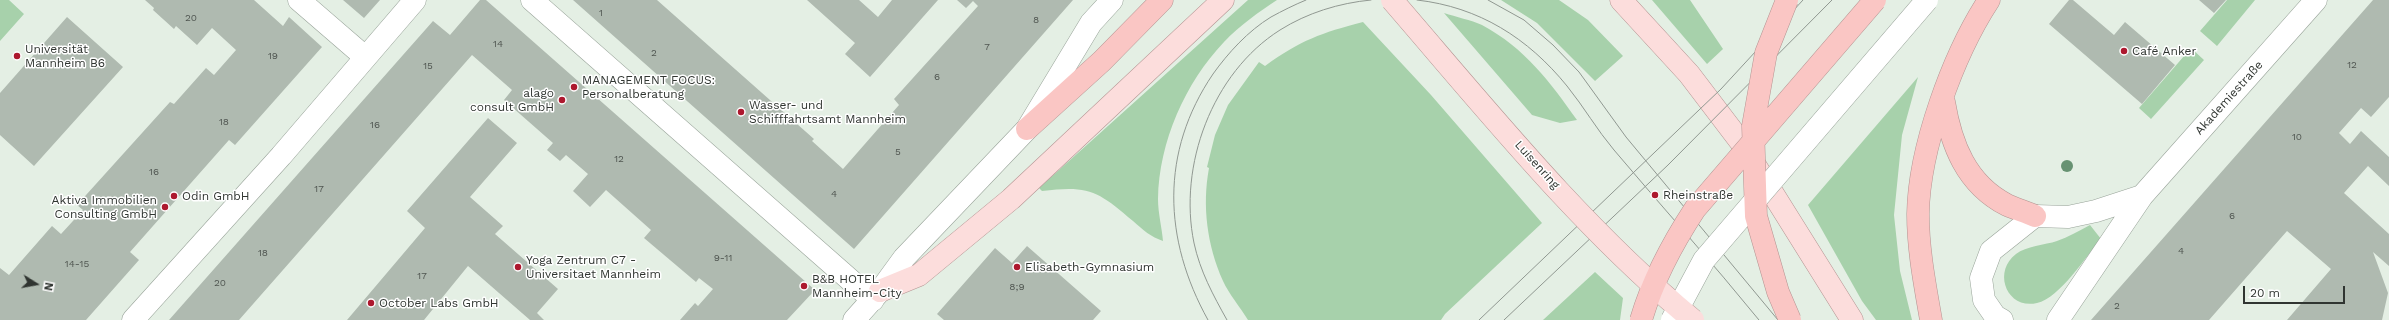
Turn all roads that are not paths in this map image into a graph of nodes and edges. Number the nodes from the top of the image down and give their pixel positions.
1 (299, 0) edge
2 (415, 0) edge
3 (532, 0) edge
4 (1112, 0) edge
5 (1162, 0) edge
6 (1223, 0) edge
7 (1392, 0) edge
8 (1621, 0) edge
9 (1787, 0) edge
10 (1875, 0) edge
11 (1927, 0) edge
12 (1989, 0) edge
13 (2310, 3) edge
14 (365, 57) junction
15 (1943, 97) junction
16 (1027, 128) junction
17 (2142, 196) junction
18 (2035, 216) junction
19 (877, 295) junction
20 (134, 320) edge
21 (854, 320) edge
22 (1642, 320) edge
23 (1672, 320) edge
24 (1692, 320) edge
25 (1790, 320) edge
26 (1852, 320) edge
27 (1932, 320) edge
28 (2002, 320) edge
29 (2058, 320) edge

1 - 14 street
2 - 14 street
3 - 19 street
4 - 16 street
5 - 16 highway
6 - 19 main road
7 - 24 main road, Luisenring, bridge
8 - 26 main road
9 - 25 highway, bridge
10 - 22 highway, bridge
11 - 23 street, bridge
12 - 15 highway
13 - 17 street, Akademiestraße
14 - 20 street
15 - 18 highway
15 - 27 highway
16 - 19 street
17 - 18 street
17 - 29 street, Akademiestraße
18 - 28 street
19 - 21 street

